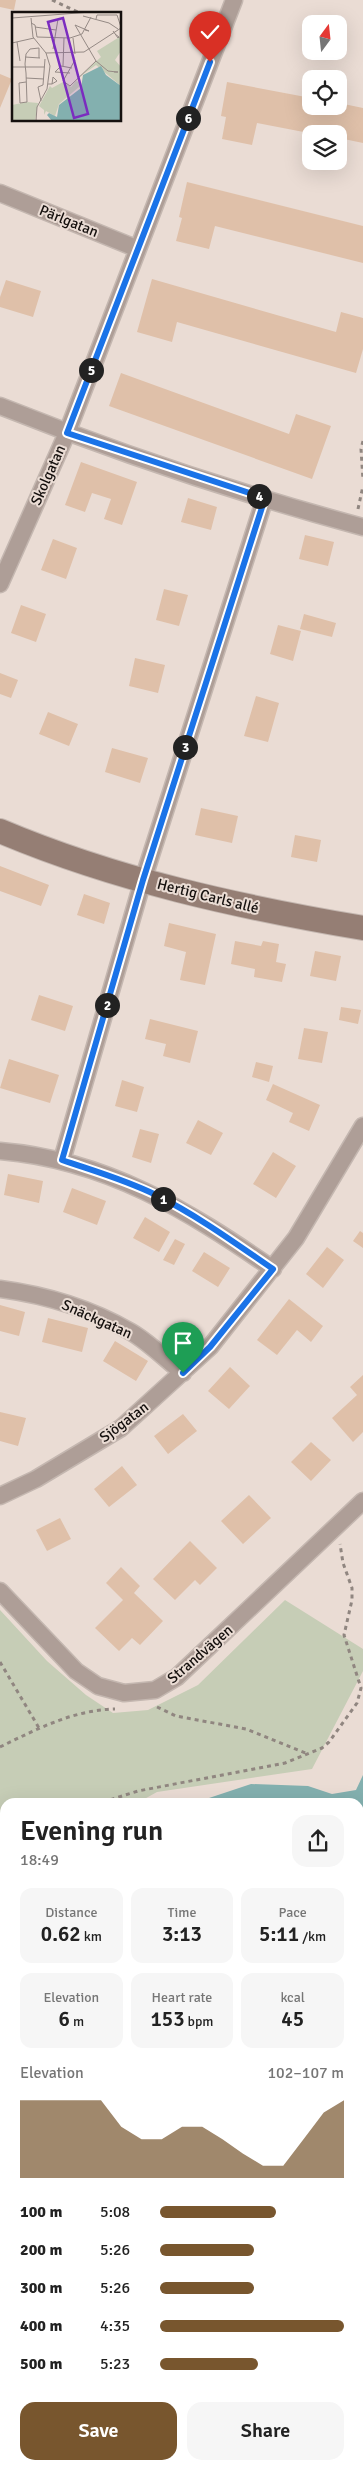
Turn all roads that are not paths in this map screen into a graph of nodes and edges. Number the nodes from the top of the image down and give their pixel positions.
1 (234, 0) edge
2 (0, 193) edge
3 (138, 249) junction
4 (0, 406) edge
5 (67, 433) junction
6 (265, 498) junction
7 (359, 525) edge
8 (0, 584) edge
9 (0, 831) edge
10 (143, 880) junction
11 (363, 928) edge
12 (363, 1126) edge
13 (0, 1152) edge
14 (62, 1160) junction
15 (273, 1269) junction
16 (0, 1289) edge
17 (183, 1373) junction
18 (0, 1496) edge
19 (363, 1501) edge
20 (0, 1591) edge

1 - 3 street, Skolgatan
2 - 3 street, Pärlgatan
3 - 5 street, Skolgatan
4 - 5 street
5 - 6 street
5 - 8 street, Skolgatan
6 - 7 street
6 - 10 street
9 - 10 street, Hertig Carls allé
10 - 11 street, Hertig Carls allé
10 - 14 street
12 - 15 street, Sjögatan
13 - 14 street
14 - 15 street
15 - 17 street, Sjögatan
16 - 17 street, Snäckgatan
17 - 18 street, Sjögatan
19 - 20 street, Strandvägen

